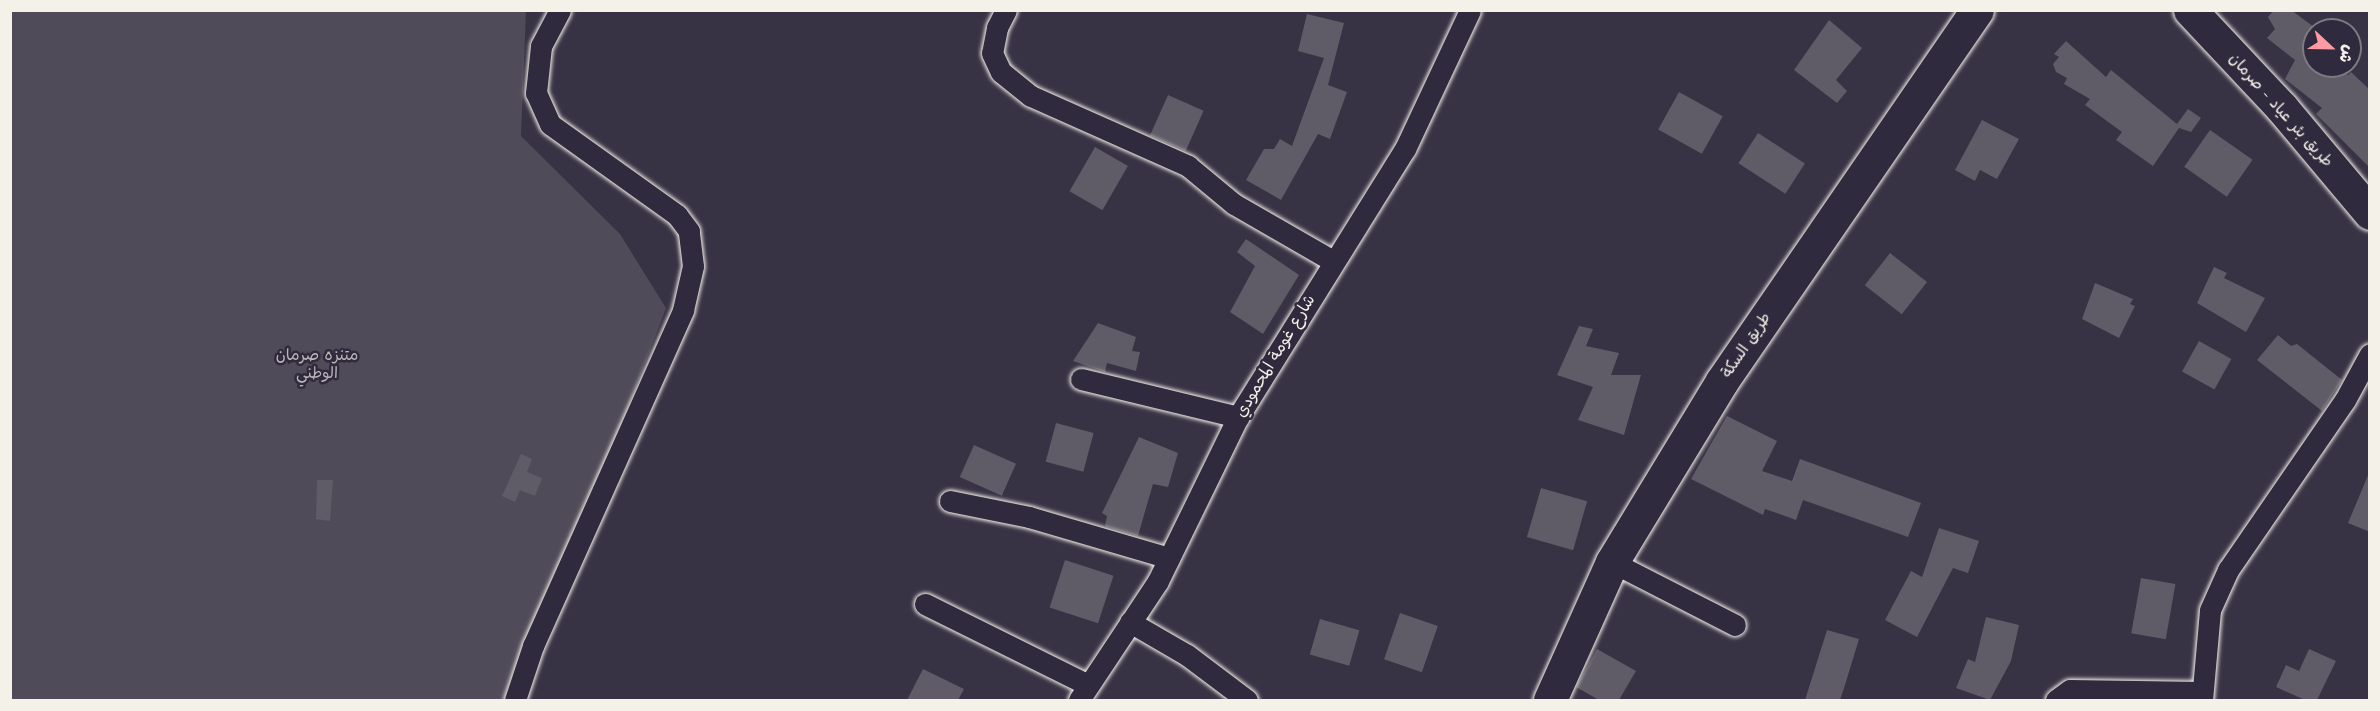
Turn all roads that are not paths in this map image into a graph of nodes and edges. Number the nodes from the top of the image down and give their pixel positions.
1 (560, 10) edge
2 (1006, 10) edge
3 (1977, 10) edge
4 (2190, 10) edge
5 (1466, 12) edge
6 (2370, 213) edge
7 (1333, 261) junction
8 (2370, 354) edge
9 (1081, 379) dead end
10 (1238, 417) junction
11 (950, 501) dead end
12 (1169, 558) junction
13 (1612, 562) junction
14 (925, 604) dead end
15 (1130, 622) junction
16 (1735, 625) dead end
17 (1084, 693) edge
18 (2202, 696) edge
19 (515, 700) edge
20 (1247, 700) edge
21 (1550, 700) edge
22 (2056, 700) edge

1 - 19 street
2 - 7 street
3 - 13 main road, طريق السكة
4 - 6 main road, طريق بئر عياد - صرمان
5 - 7 street, شارع غومة المحمودي
7 - 10 street, شارع غومة المحمودي
8 - 18 street
9 - 10 street
10 - 12 street, شارع غومة المحمودي
11 - 12 street
12 - 15 street, شارع غومة المحمودي
13 - 16 street
13 - 21 main road, طريق السكة
14 - 17 street
15 - 17 street, شارع غومة المحمودي
15 - 20 street
18 - 22 street

